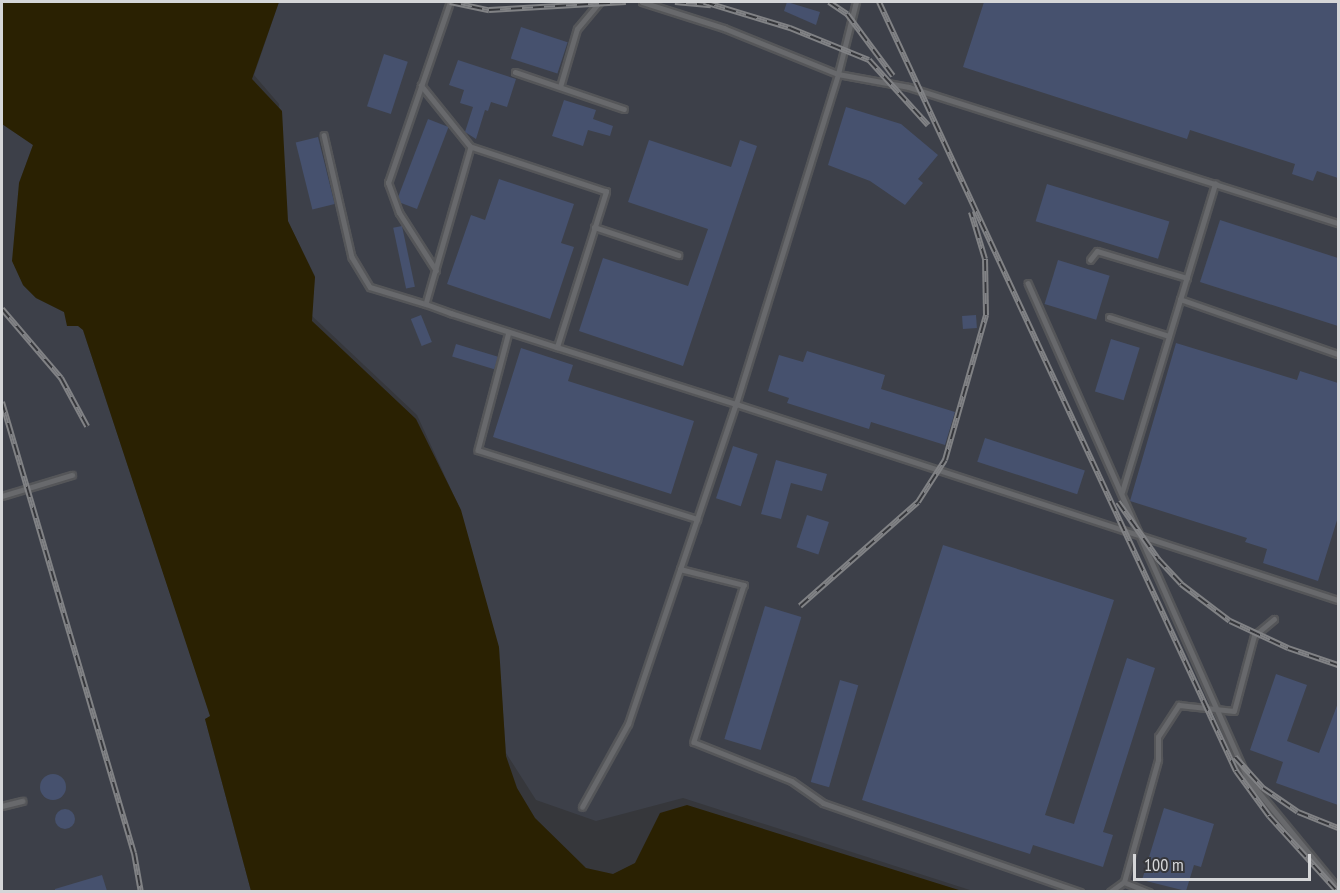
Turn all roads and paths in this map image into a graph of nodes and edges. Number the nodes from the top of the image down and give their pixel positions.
1 (450, 2) edge
2 (600, 2) edge
3 (642, 2) edge
4 (856, 2) edge
5 (515, 72) dead end
6 (838, 74) junction
7 (421, 85) junction
8 (560, 87) junction
9 (624, 109) dead end
10 (324, 135) dead end
11 (471, 147) junction
12 (1215, 184) junction
13 (1338, 223) edge
14 (594, 227) junction
15 (678, 255) dead end
16 (1090, 260) dead end
17 (436, 271) junction
18 (1187, 278) junction
19 (1028, 283) dead end
20 (1180, 299) junction
21 (426, 304) junction
22 (1109, 317) dead end
23 (509, 332) junction
24 (1169, 336) junction
25 (557, 347) junction
26 (1338, 354) edge
27 (736, 404) junction
28 (72, 475) dead end
29 (1121, 493) junction
30 (2, 496) edge
31 (697, 519) junction
32 (1140, 535) junction
33 (680, 569) junction
34 (1338, 600) edge
35 (1274, 619) dead end
36 (1217, 709) junction
37 (22, 801) dead end
38 (2, 806) edge
39 (582, 807) dead end
40 (1124, 882) junction
41 (1338, 888) edge
42 (1080, 891) edge
43 (1110, 891) edge
44 (1149, 891) edge

1 - 7 lane
2 - 8 lane
3 - 6 lane
4 - 6 lane
5 - 8 lane
6 - 12 lane
6 - 27 lane
7 - 11 lane
7 - 17 lane
8 - 9 lane
10 - 21 lane
11 - 14 lane
11 - 17 lane
12 - 13 lane
12 - 18 lane
14 - 15 lane
14 - 25 lane
16 - 18 lane
17 - 21 lane
18 - 20 lane
19 - 29 lane
20 - 24 lane
20 - 26 lane
21 - 23 lane
22 - 24 lane
23 - 25 lane
23 - 31 lane
24 - 29 lane
25 - 27 lane
27 - 31 lane
27 - 32 lane
28 - 30 lane
29 - 32 lane
31 - 33 lane
32 - 34 lane
32 - 36 lane
33 - 39 lane
33 - 42 lane
35 - 36 lane
36 - 40 lane
36 - 41 lane
37 - 38 lane
40 - 43 lane
40 - 44 lane

